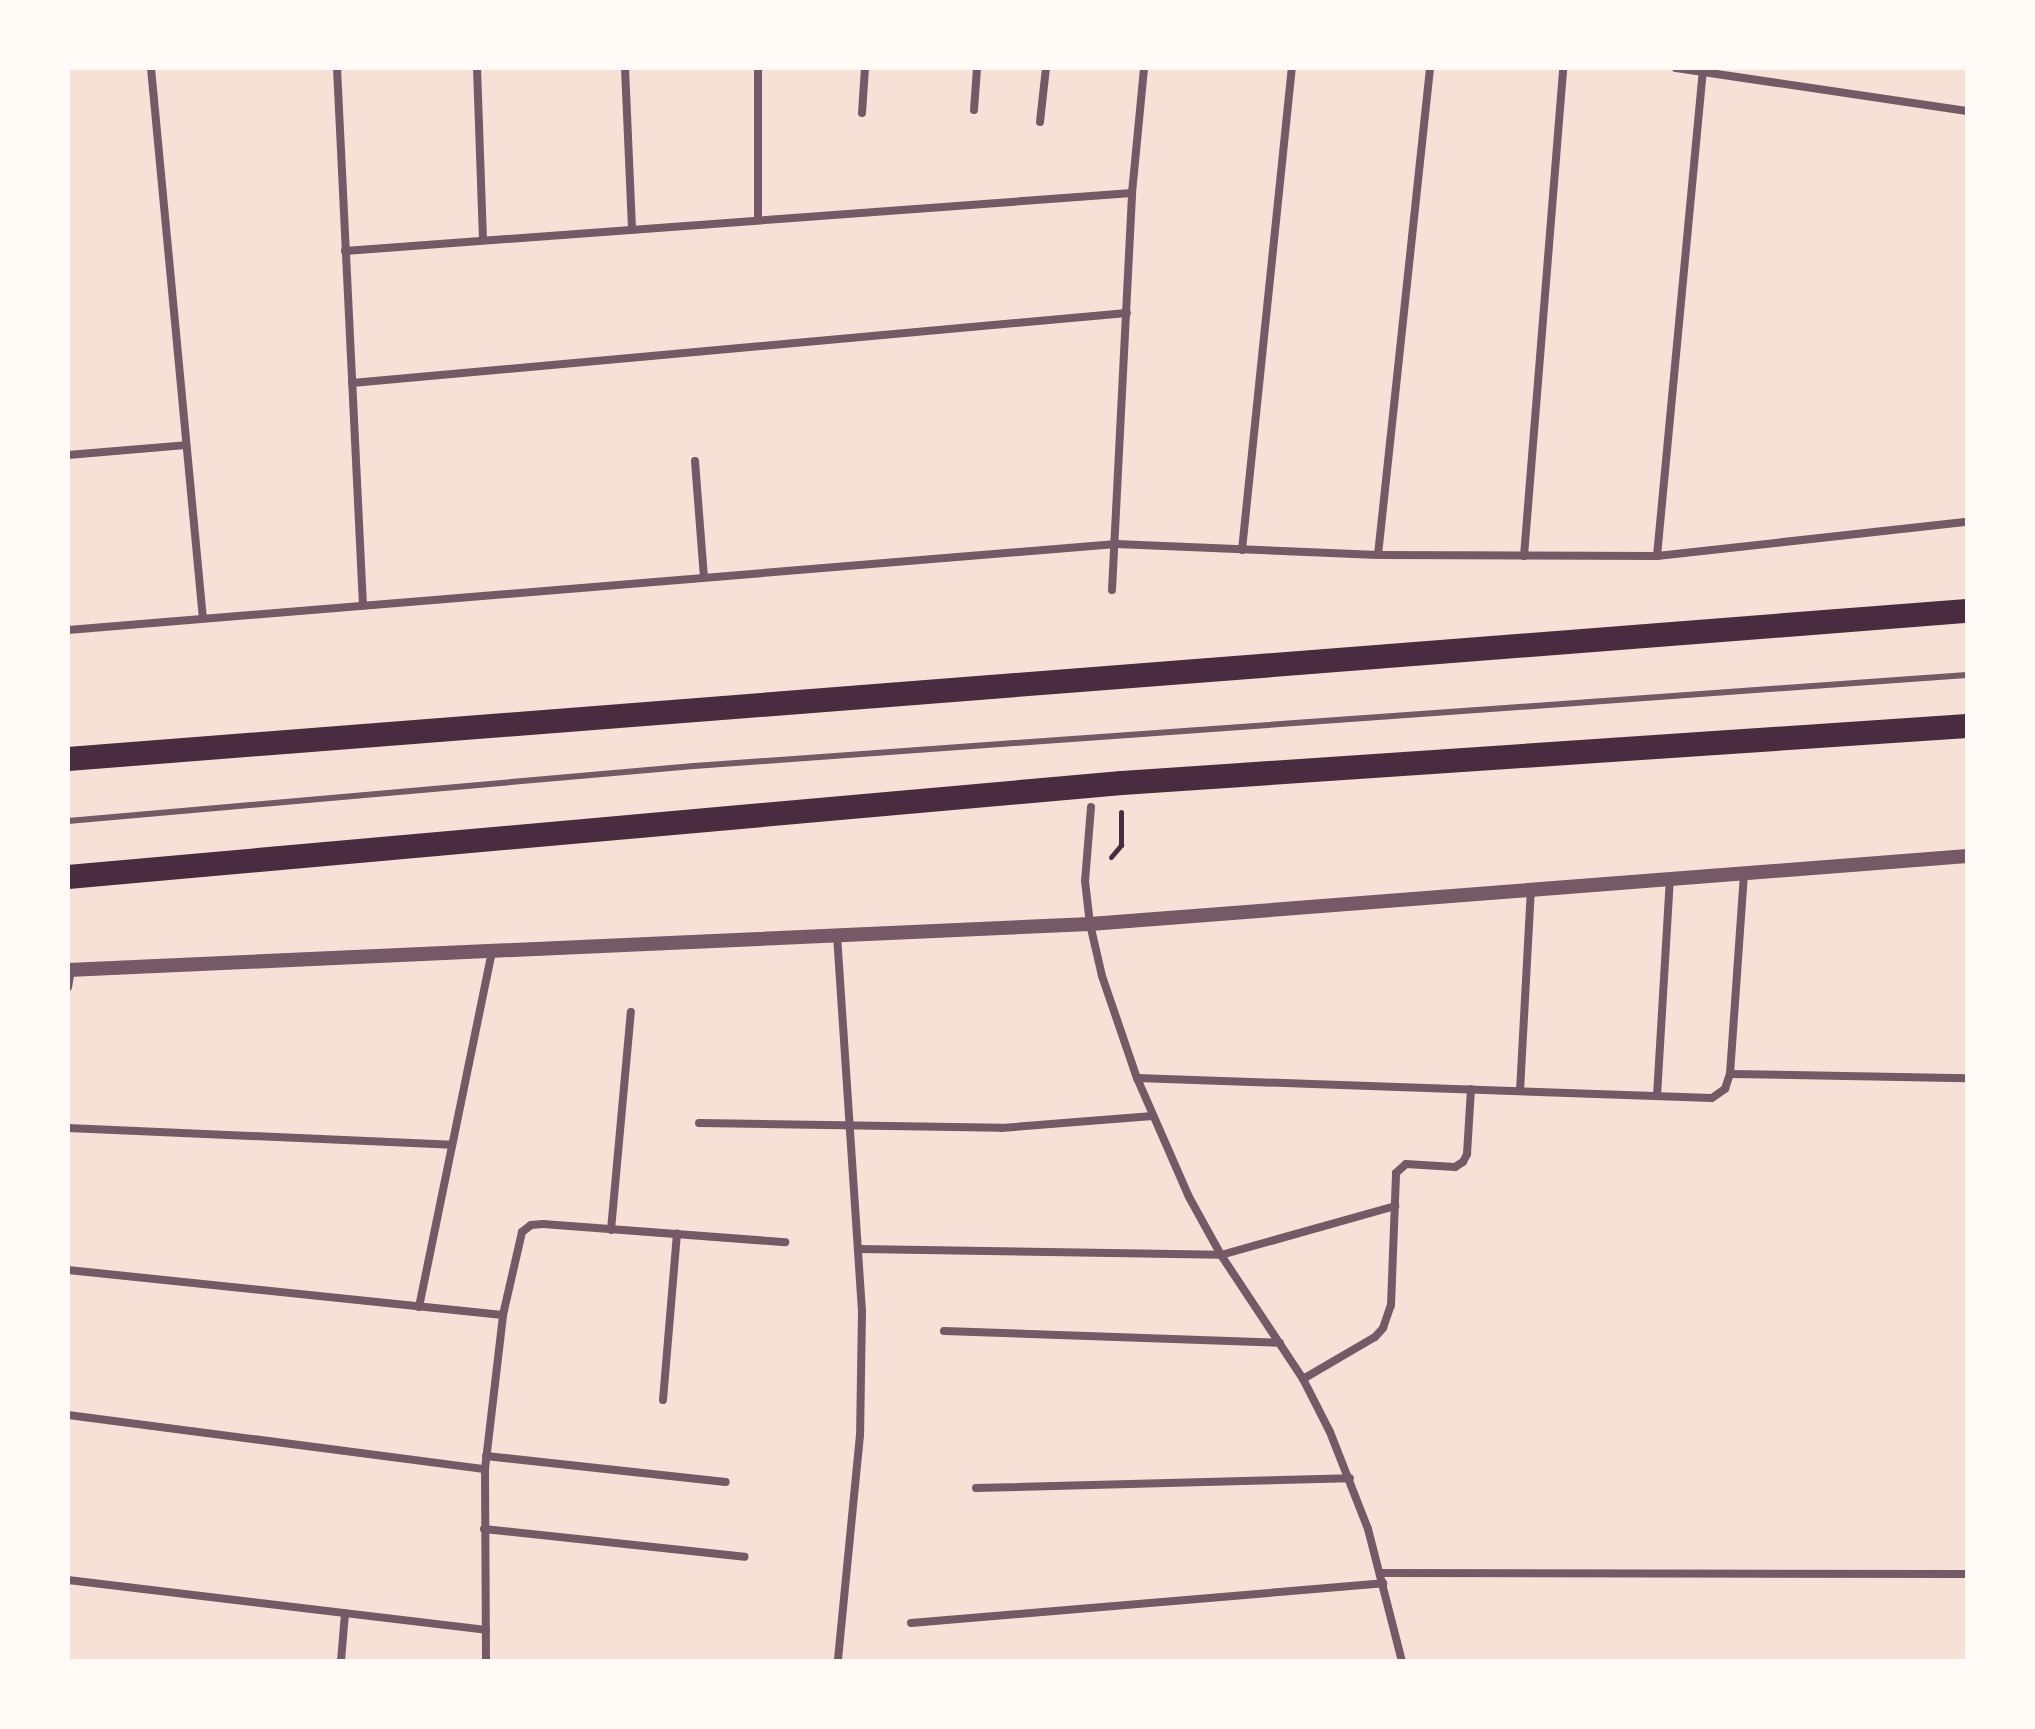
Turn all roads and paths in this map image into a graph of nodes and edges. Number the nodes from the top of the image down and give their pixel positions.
1 (151, 68) edge
2 (337, 68) edge
3 (477, 68) edge
4 (625, 68) edge
5 (758, 68) edge
6 (865, 68) edge
7 (977, 68) edge
8 (1046, 68) edge
9 (1144, 68) edge
10 (1292, 68) edge
11 (1430, 68) edge
12 (1563, 68) edge
13 (1676, 68) edge
14 (1703, 73) junction
15 (974, 110) dead end
16 (1967, 111) edge
17 (862, 113) dead end
18 (1040, 122) dead end
19 (1132, 193) junction
20 (758, 220) junction
21 (632, 230) junction
22 (483, 240) junction
23 (345, 251) junction
24 (1127, 313) junction
25 (352, 383) junction
26 (186, 445) junction
27 (68, 455) edge
28 (695, 461) dead end
29 (1967, 522) edge
30 (1116, 544) junction
31 (1242, 550) junction
32 (1378, 555) junction
33 (1524, 556) junction
34 (1657, 556) junction
35 (704, 577) junction
36 (1112, 590) dead end
37 (363, 605) junction
38 (1967, 611) edge
39 (203, 619) junction
40 (68, 630) edge
41 (1967, 675) edge
42 (1967, 726) edge
43 (68, 759) edge
44 (1122, 783) junction
45 (1091, 807) dead end
46 (68, 821) edge
47 (1967, 856) edge
48 (1106, 858) dead end
49 (1744, 873) junction
50 (68, 877) edge
51 (1670, 879) junction
52 (1531, 890) junction
53 (1090, 924) junction
54 (837, 935) junction
55 (492, 951) junction
56 (70, 970) edge
57 (68, 987) edge
58 (631, 1012) dead end
59 (1730, 1074) junction
60 (1137, 1078) junction
61 (1967, 1078) edge
62 (1471, 1089) junction
63 (1520, 1091) junction
64 (1657, 1096) junction
65 (1153, 1116) junction
66 (699, 1123) dead end
67 (68, 1128) edge
68 (851, 1128) junction
69 (452, 1145) junction
70 (1395, 1206) junction
71 (611, 1230) junction
72 (677, 1234) junction
73 (785, 1242) dead end
74 (859, 1249) junction
75 (1221, 1255) junction
76 (68, 1270) edge
77 (419, 1307) junction
78 (503, 1315) junction
79 (944, 1331) dead end
80 (1280, 1343) junction
81 (1303, 1379) junction
82 (663, 1400) dead end
83 (68, 1415) edge
84 (486, 1456) junction
85 (485, 1469) junction
86 (1350, 1478) junction
87 (726, 1482) dead end
88 (976, 1488) dead end
89 (484, 1529) junction
90 (744, 1557) dead end
91 (1380, 1573) junction
92 (1967, 1574) edge
93 (68, 1580) edge
94 (1383, 1583) junction
95 (345, 1613) junction
96 (911, 1623) dead end
97 (486, 1630) junction
98 (341, 1661) edge
99 (486, 1661) edge
100 (838, 1661) edge
101 (1402, 1661) edge

1 - 26 street
2 - 23 street
3 - 22 street
4 - 21 street
5 - 20 street
6 - 17 street
7 - 15 street
8 - 18 street
9 - 19 street
10 - 31 street
11 - 32 street
12 - 33 street
13 - 14 street
14 - 16 street
14 - 34 street
19 - 20 street
19 - 24 street
20 - 21 street
21 - 22 street
22 - 23 street
23 - 25 street
24 - 25 street
24 - 30 street
25 - 37 street
26 - 27 street
26 - 39 street
28 - 35 street
29 - 34 street
30 - 31 street
30 - 35 street
30 - 36 street
31 - 32 street
32 - 33 street
33 - 34 street
35 - 37 street
37 - 39 street
38 - 43 highway
39 - 40 street
41 - 46 lane
42 - 44 highway
44 - 48 path
44 - 50 highway
45 - 53 street
47 - 49 street
49 - 51 street
49 - 59 street
51 - 52 street
51 - 64 street
52 - 53 street
52 - 63 street
53 - 54 street
53 - 60 street
54 - 55 street
54 - 68 street
55 - 56 street
55 - 69 street
56 - 57 street
58 - 71 street
59 - 61 street
59 - 64 street
60 - 62 street
60 - 65 street
62 - 63 street
62 - 70 street
63 - 64 street
65 - 68 street
65 - 75 street
66 - 68 street
67 - 69 street
68 - 74 street
69 - 77 street
70 - 75 street
70 - 81 street
71 - 72 street
71 - 78 street
72 - 73 street
72 - 82 street
74 - 75 street
74 - 100 street
75 - 80 street
76 - 77 street
77 - 78 street
78 - 84 street
79 - 80 street
80 - 81 street
81 - 86 street
83 - 85 street
84 - 85 street
84 - 87 street
85 - 89 street
86 - 88 street
86 - 91 street
89 - 90 street
89 - 97 street
91 - 92 street
91 - 94 street
93 - 95 street
94 - 96 street
94 - 101 street
95 - 97 street
95 - 98 street
97 - 99 street

